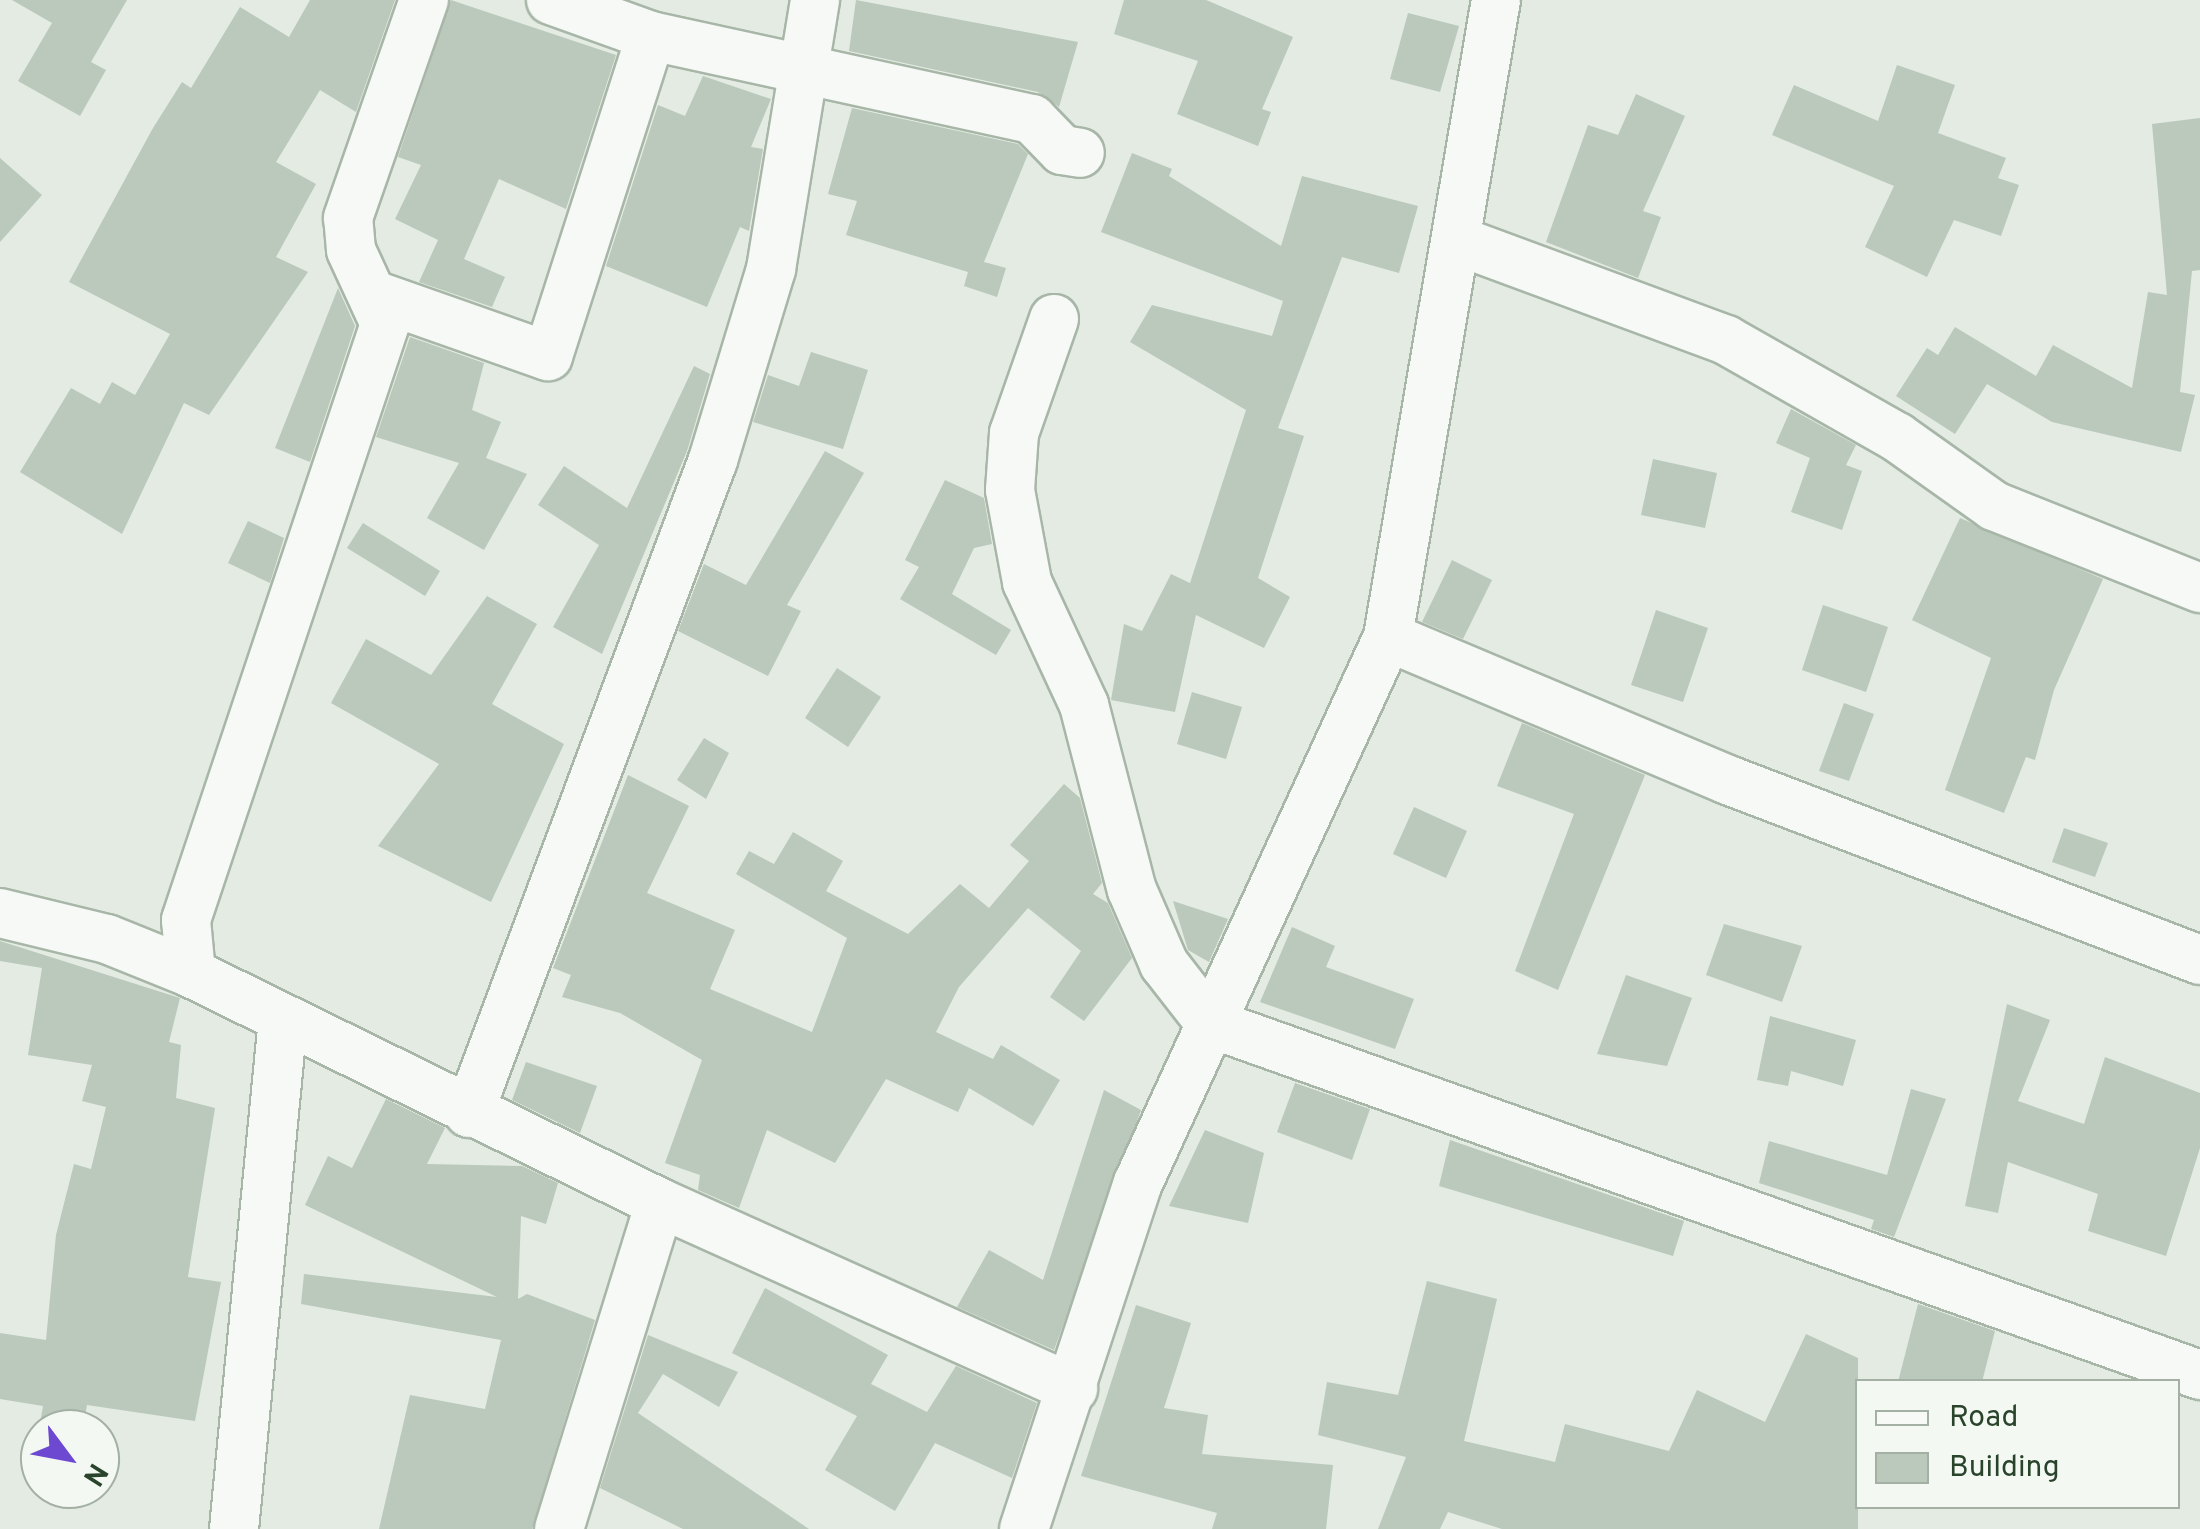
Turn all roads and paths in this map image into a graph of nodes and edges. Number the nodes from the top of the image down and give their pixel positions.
1 (424, 0) edge
2 (551, 0) edge
3 (815, 0) edge
4 (1496, 0) edge
5 (650, 36) junction
6 (803, 69) junction
7 (1080, 153) dead end
8 (1456, 240) junction
9 (380, 297) junction
10 (1054, 318) dead end
11 (2200, 588) edge
12 (1388, 637) junction
13 (0, 913) edge
14 (186, 920) junction
15 (107, 939) junction
16 (2200, 960) edge
17 (191, 973) junction
18 (282, 1019) junction
19 (1210, 1023) junction
20 (469, 1113) junction
21 (660, 1203) junction
22 (2200, 1375) edge
23 (1073, 1389) junction
24 (234, 1529) edge
25 (559, 1529) edge
26 (1024, 1529) edge

1 - 9 street
2 - 5 street
3 - 6 street
4 - 8 street
5 - 6 street
5 - 9 street
6 - 7 street
6 - 20 street
8 - 11 street
8 - 12 street
9 - 14 street
10 - 19 street
12 - 16 street
12 - 19 street
13 - 15 street
14 - 15 street
14 - 17 street
15 - 17 street
17 - 18 street
18 - 20 street
18 - 24 street
19 - 22 street
19 - 23 street
20 - 21 street
21 - 23 street
21 - 25 street
23 - 26 street

